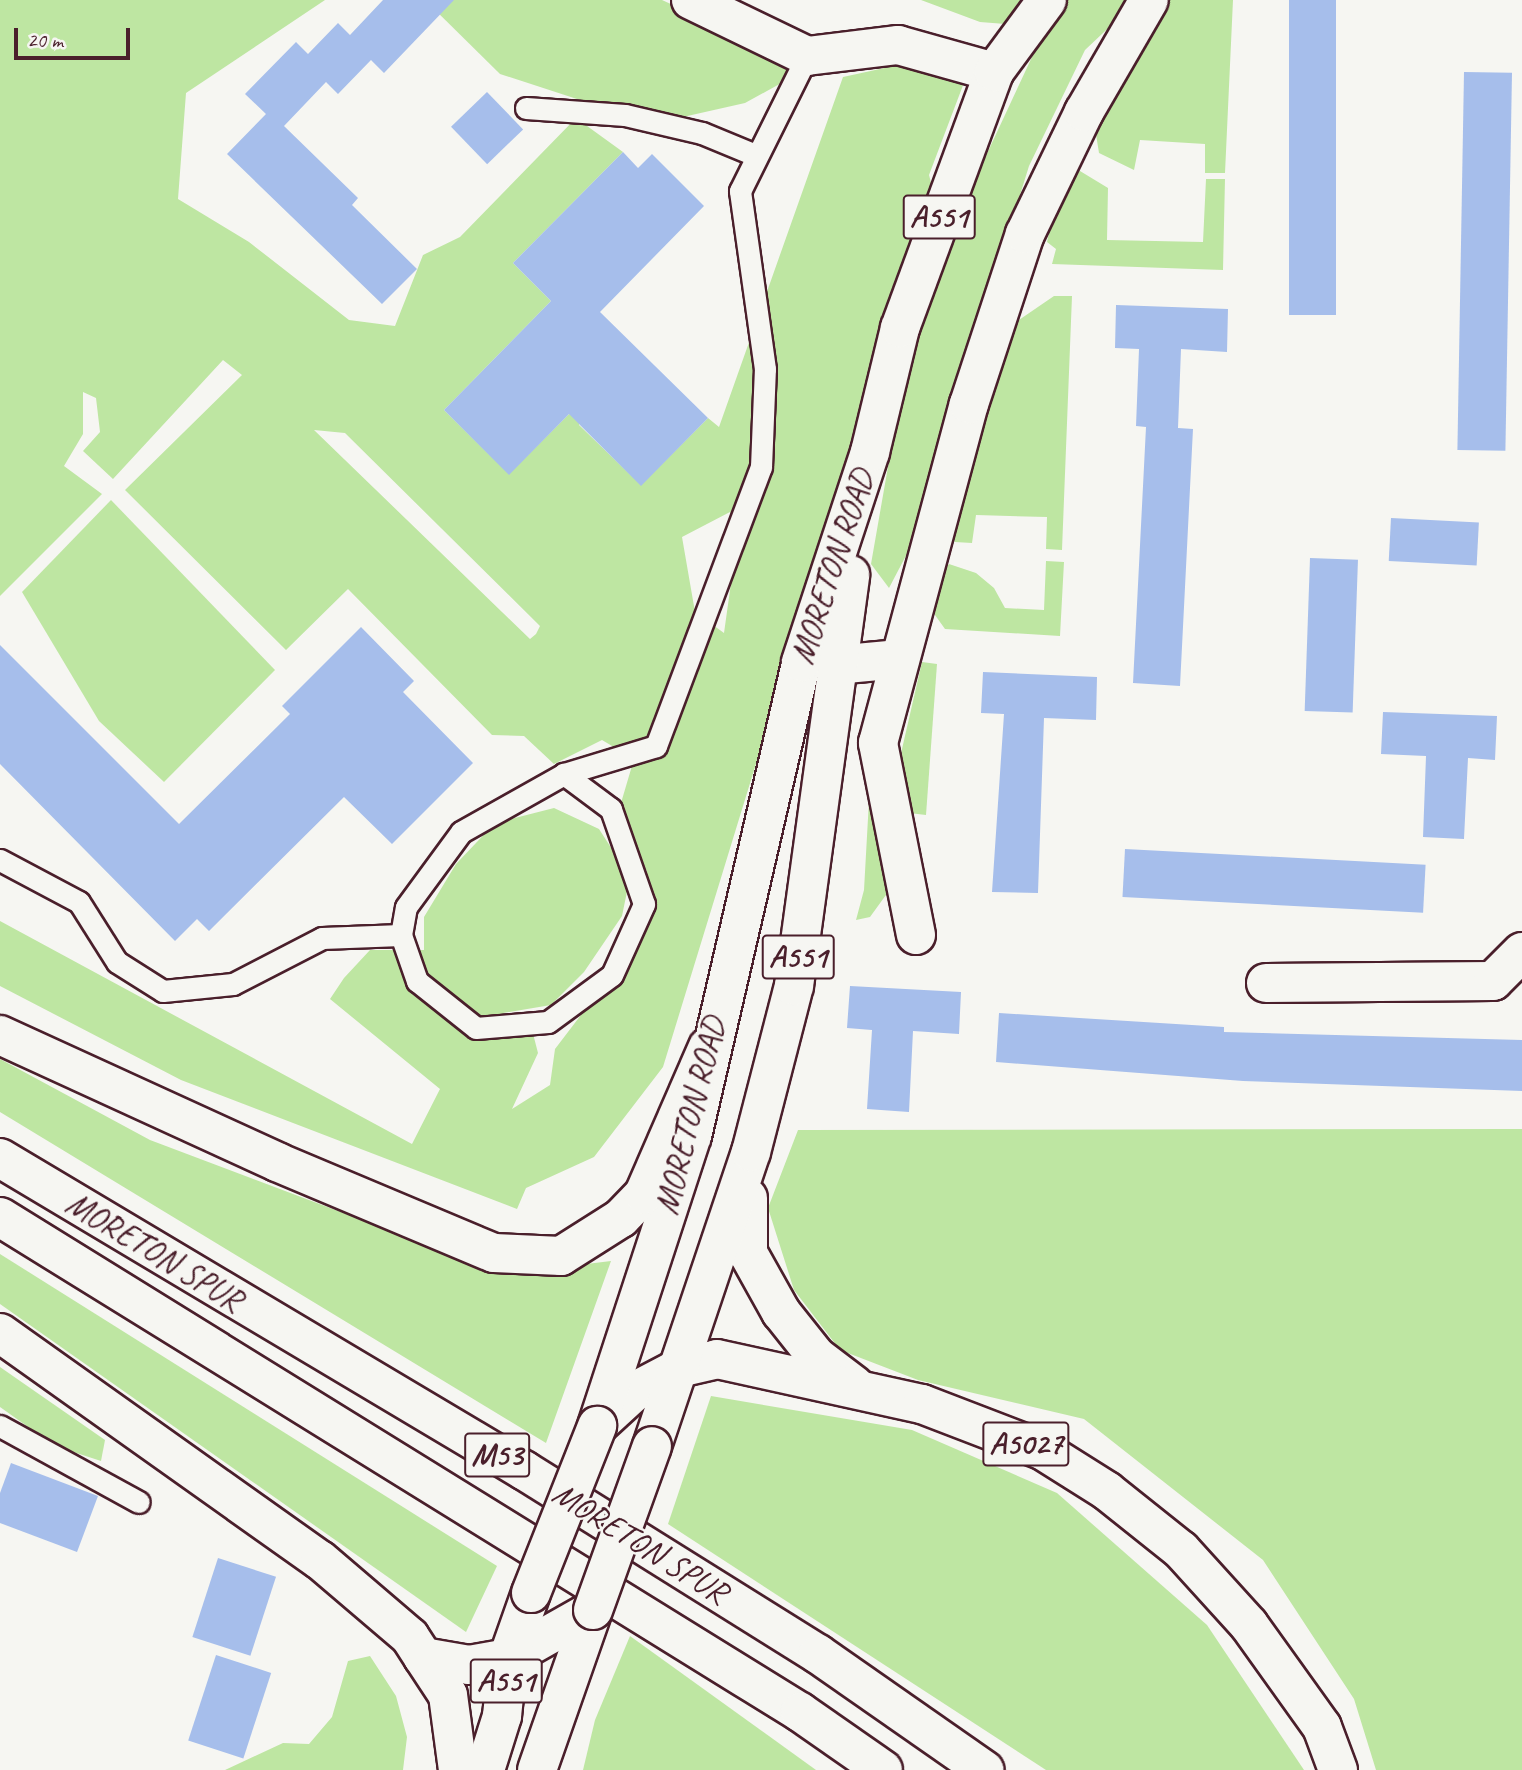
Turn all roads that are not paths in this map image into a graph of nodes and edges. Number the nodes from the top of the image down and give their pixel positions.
1 (691, 0) edge
2 (1047, 0) edge
3 (1149, 0) edge
4 (807, 56) junction
5 (993, 72) junction
6 (526, 108) dead end
7 (755, 155) junction
8 (870, 452) junction
9 (900, 660) junction
10 (835, 666) junction
11 (564, 774) junction
12 (0, 860) edge
13 (401, 935) junction
14 (916, 935) dead end
15 (1519, 964) edge
16 (1266, 983) dead end
17 (0, 1035) edge
18 (708, 1047) junction
19 (0, 1158) edge
20 (748, 1161) junction
21 (0, 1217) edge
22 (0, 1333) edge
23 (679, 1368) junction
24 (860, 1390) junction
25 (0, 1426) edge
26 (597, 1426) junction
27 (139, 1502) dead end
28 (593, 1610) junction
29 (424, 1657) junction
30 (508, 1658) junction
31 (458, 1770) edge
32 (485, 1770) edge
33 (537, 1770) edge
34 (883, 1770) edge
35 (984, 1770) edge
36 (1338, 1770) edge

1 - 4 main road
2 - 5 main road, MORETON ROAD / A551
3 - 9 main road
4 - 5 main road
4 - 7 lane
5 - 8 main road, MORETON ROAD / A551
6 - 7 lane
7 - 11 lane
8 - 10 main road, MORETON ROAD / A551
8 - 18 main road, MORETON ROAD / A551
9 - 10 main road
9 - 14 main road
10 - 20 main road, MORETON ROAD / A551
11 - 13 lane
11 - 13 lane
12 - 13 lane
15 - 16 main road
17 - 18 main road
18 - 26 main road, MORETON ROAD / A551
19 - 35 main road, MORETON SPUR / M53
20 - 23 main road, MORETON ROAD / A551
20 - 24 main road, A5027
21 - 34 main road, MORETON SPUR / M53
22 - 29 main road
23 - 24 main road, A5027
23 - 26 main road, A5027
23 - 28 main road, MORETON ROAD / A551, bridge
24 - 36 main road, A5027
25 - 27 lane
26 - 30 main road, MORETON ROAD / A551, bridge
28 - 30 main road
28 - 33 main road, MORETON ROAD / A551
29 - 30 main road
29 - 31 main road
30 - 32 main road, MORETON ROAD / A551

